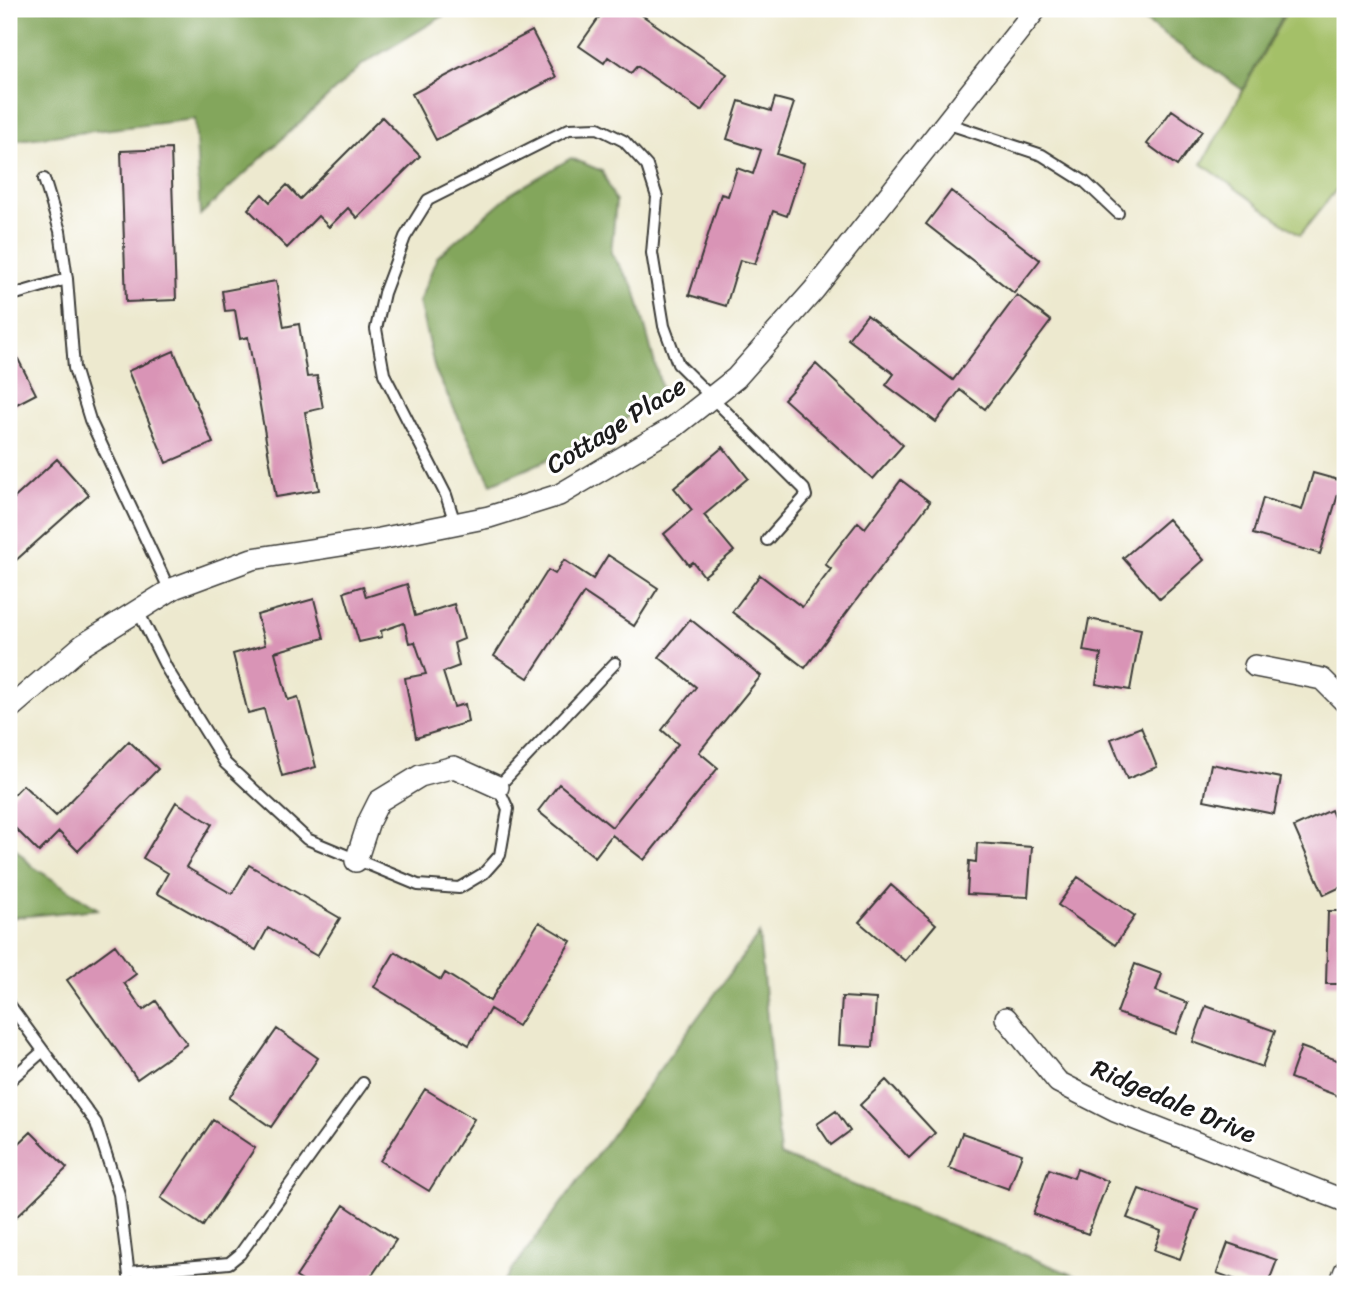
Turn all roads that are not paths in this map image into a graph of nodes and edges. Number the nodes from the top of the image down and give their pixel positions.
1 (1036, 9) edge
2 (946, 123) junction
3 (44, 179) dead end
4 (1118, 213) dead end
5 (67, 279) junction
6 (9, 296) edge
7 (712, 397) junction
8 (455, 523) junction
9 (767, 540) dead end
10 (170, 591) junction
11 (138, 611) junction
12 (615, 663) dead end
13 (1255, 666) dead end
14 (1345, 702) edge
15 (9, 709) edge
16 (498, 787) junction
17 (356, 860) junction
18 (9, 1004) edge
19 (1006, 1018) dead end
20 (43, 1051) junction
21 (9, 1081) edge
22 (363, 1083) dead end
23 (1345, 1201) edge
24 (1345, 1270) edge
25 (129, 1272) junction
26 (130, 1284) edge
27 (1340, 1284) edge

1 - 2 street, Cottage Place
2 - 4 lane
2 - 7 street, Cottage Place
3 - 5 lane
5 - 6 lane
5 - 10 lane
7 - 8 street, Cottage Place
7 - 8 lane
7 - 9 lane
8 - 10 street, Cottage Place
10 - 11 street, Cottage Place
11 - 15 street, Cottage Place
11 - 17 lane
12 - 16 lane
13 - 14 street
16 - 17 street
16 - 17 lane
18 - 20 lane
19 - 23 street, Ridgedale Drive
20 - 21 lane
20 - 25 lane
22 - 25 lane
24 - 27 street
25 - 26 lane

